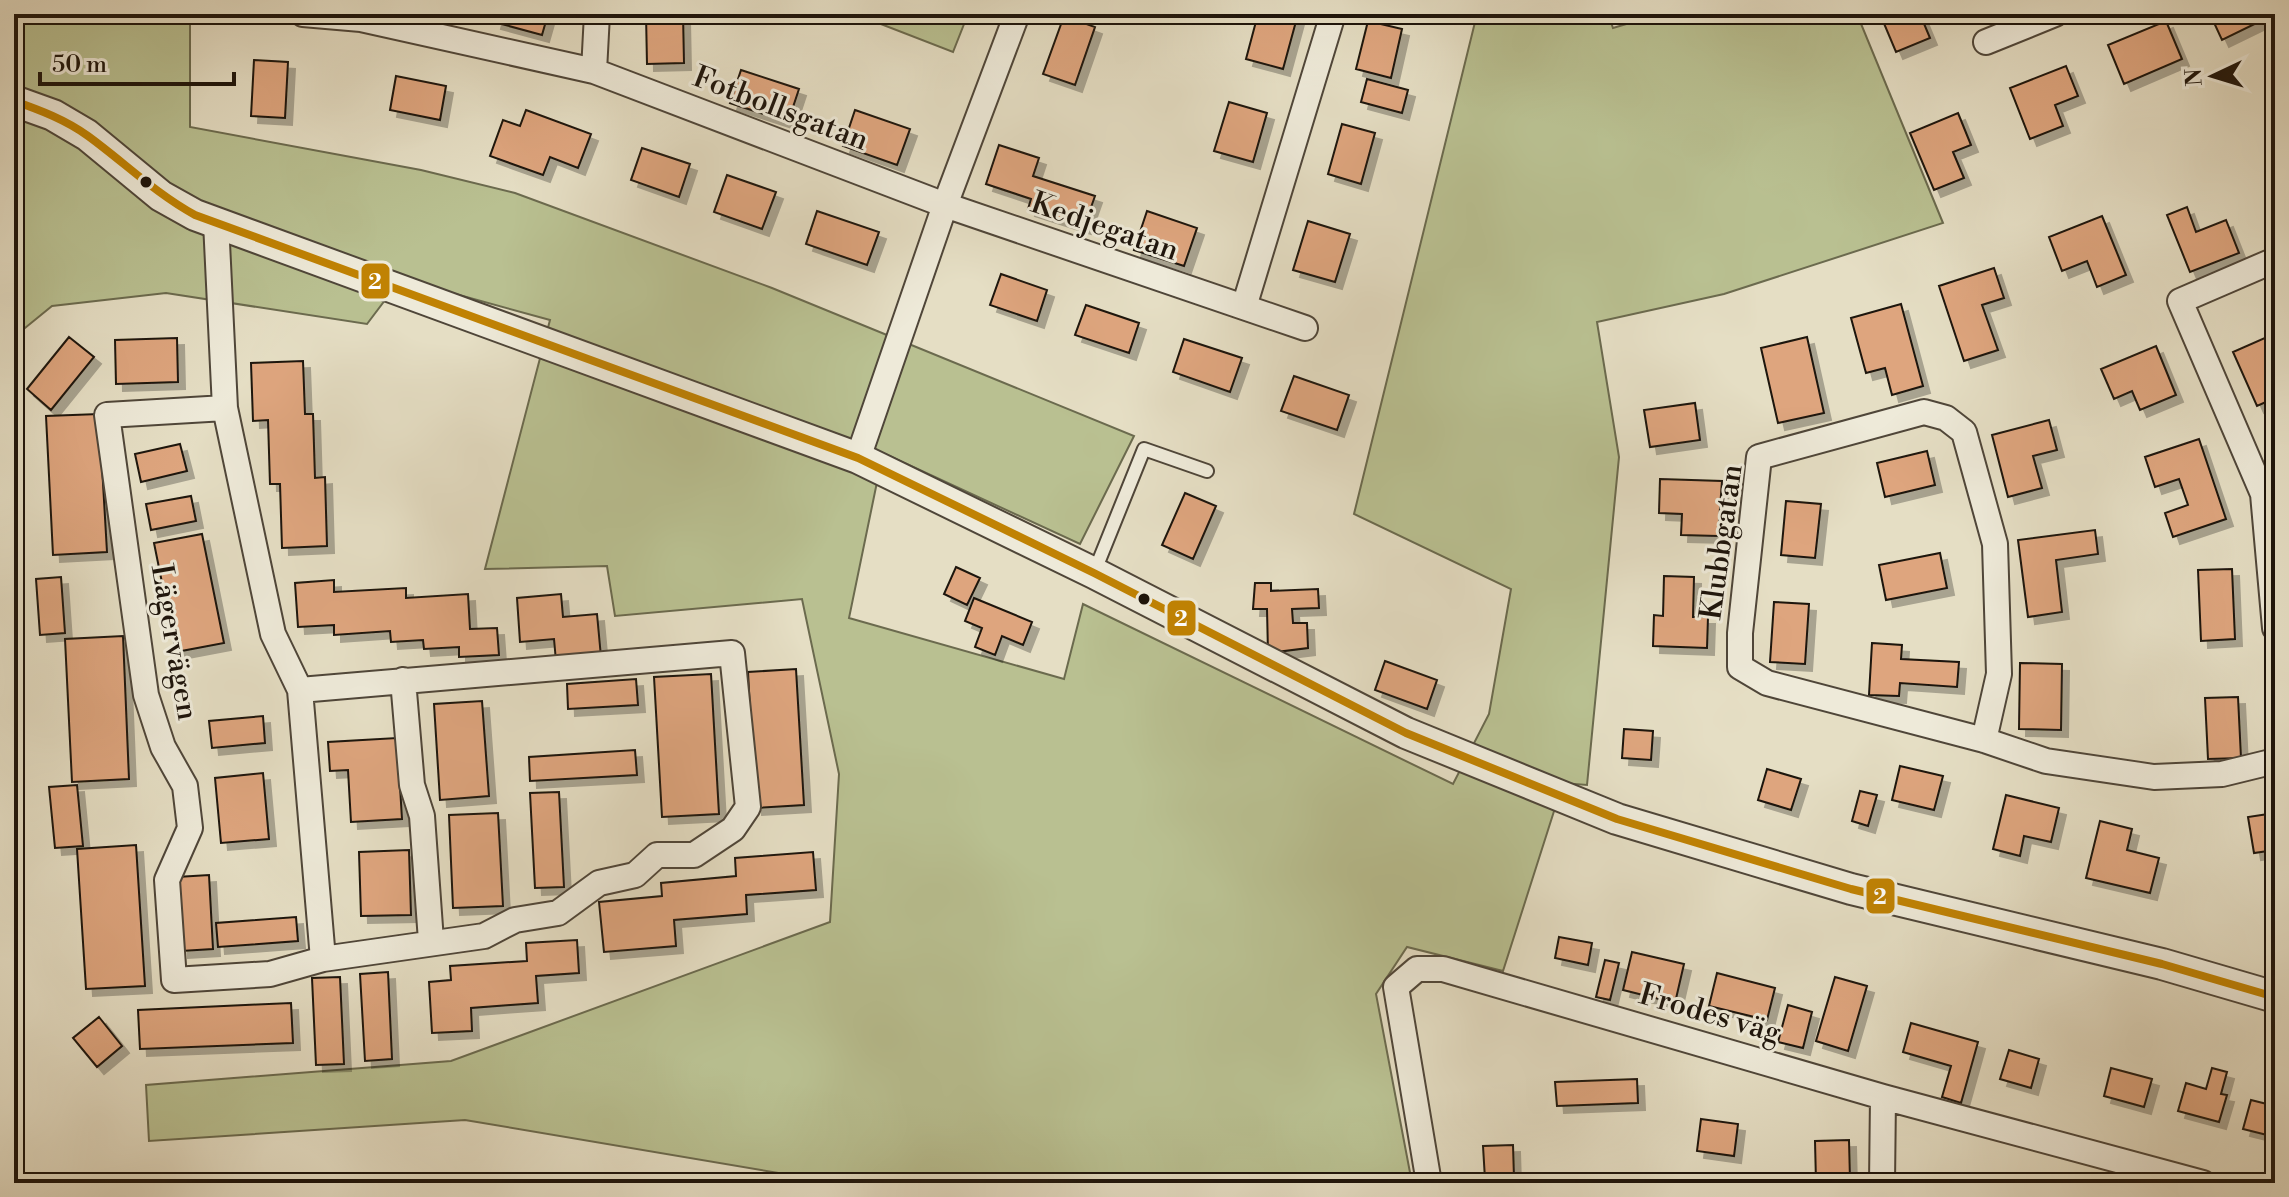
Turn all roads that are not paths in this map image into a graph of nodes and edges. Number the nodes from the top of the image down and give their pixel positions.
1 (303, 14) edge
2 (597, 14) edge
3 (1017, 14) edge
4 (1333, 14) edge
5 (2055, 14) edge
6 (1986, 42) dead end
7 (594, 71) junction
8 (14, 101) edge
9 (945, 205) junction
10 (216, 222) junction
11 (2275, 260) edge
12 (1244, 307) junction
13 (1305, 328) dead end
14 (225, 408) junction
15 (858, 458) junction
16 (1207, 471) dead end
17 (1094, 573) junction
18 (2275, 628) edge
19 (403, 680) junction
20 (300, 690) junction
21 (1984, 740) junction
22 (2275, 761) edge
23 (431, 941) junction
24 (323, 959) junction
25 (2275, 997) edge
26 (1883, 1097) junction
27 (1429, 1183) edge
28 (1882, 1183) edge
29 (2203, 1183) edge

1 - 7 street, Fotbollsgatan
2 - 7 street
3 - 9 street
4 - 12 street
5 - 6 street
7 - 9 street, Fotbollsgatan
8 - 10 street
9 - 12 street, Kedjegatan
9 - 15 street
10 - 14 street
10 - 15 street
11 - 18 street
12 - 13 street, Kedjegatan
14 - 20 street
14 - 24 street, Lägervägen
15 - 17 street
16 - 17 lane
17 - 25 street
19 - 20 street, Lägervägen
19 - 23 street
19 - 23 street, Lägervägen
20 - 24 street
21 - 21 street, Klubbgatan
21 - 22 street, Klubbgatan
23 - 24 street, Lägervägen
26 - 27 street, Frodes väg
26 - 28 street
26 - 29 street, Frodes väg

